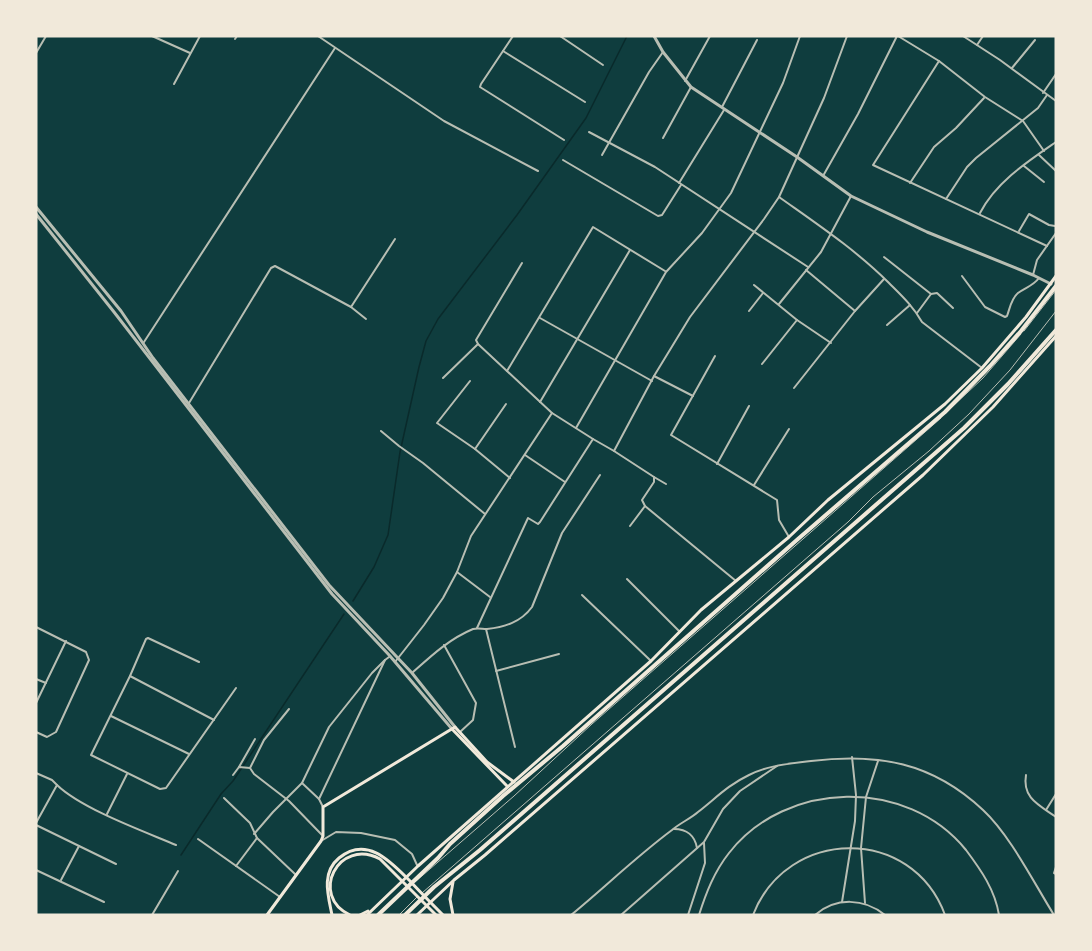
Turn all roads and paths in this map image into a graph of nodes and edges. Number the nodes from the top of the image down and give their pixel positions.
1 (46, 36) edge
2 (152, 36) edge
3 (200, 36) edge
4 (513, 36) edge
5 (560, 36) edge
6 (655, 36) edge
7 (711, 36) edge
8 (800, 36) edge
9 (847, 36) edge
10 (898, 36) edge
11 (963, 36) edge
12 (983, 36) edge
13 (321, 37) edge
14 (757, 40) dead end
15 (1035, 40) dead end
16 (976, 45) junction
17 (335, 48) junction
18 (504, 51) junction
19 (663, 52) junction
20 (36, 53) edge
21 (190, 53) junction
22 (939, 61) junction
23 (603, 65) dead end
24 (1012, 69) junction
25 (1056, 74) edge
26 (685, 81) junction
27 (174, 84) dead end
28 (690, 87) junction
29 (1043, 93) junction
30 (1047, 95) junction
31 (985, 97) junction
32 (1056, 101) edge
33 (585, 102) dead end
34 (723, 109) junction
35 (1023, 121) junction
36 (589, 132) dead end
37 (759, 133) junction
38 (663, 138) dead end
39 (564, 140) dead end
40 (1056, 142) edge
41 (609, 143) junction
42 (1044, 151) junction
43 (602, 155) dead end
44 (1039, 155) junction
45 (797, 157) junction
46 (563, 160) dead end
47 (1024, 165) junction
48 (538, 171) dead end
49 (1056, 171) edge
50 (823, 176) junction
51 (1044, 182) dead end
52 (910, 183) junction
53 (680, 184) junction
54 (852, 196) junction
55 (779, 197) junction
56 (946, 199) junction
57 (36, 207) edge
58 (719, 210) junction
59 (979, 213) junction
60 (36, 214) edge
61 (1056, 225) edge
62 (754, 232) junction
63 (1019, 232) junction
64 (830, 234) junction
65 (1056, 234) edge
66 (395, 239) dead end
67 (1047, 246) junction
68 (630, 250) junction
69 (884, 256) dead end
70 (522, 263) dead end
71 (807, 269) junction
72 (666, 272) junction
73 (1033, 275) junction
74 (962, 276) dead end
75 (1056, 276) edge
76 (885, 278) junction
77 (1039, 278) junction
78 (754, 285) dead end
79 (1054, 287) edge
80 (102, 288) junction
81 (98, 291) junction
82 (763, 293) junction
83 (931, 294) junction
84 (779, 304) junction
85 (910, 305) junction
86 (351, 307) junction
87 (953, 308) dead end
88 (749, 311) dead end
89 (855, 311) junction
90 (1056, 311) edge
91 (917, 313) junction
92 (540, 318) junction
93 (366, 319) dead end
94 (797, 320) junction
95 (887, 325) dead end
96 (1056, 330) edge
97 (1056, 336) edge
98 (577, 340) junction
99 (143, 343) junction
100 (831, 343) junction
101 (478, 344) junction
102 (140, 347) junction
103 (715, 356) dead end
104 (614, 361) junction
105 (762, 364) dead end
106 (982, 368) junction
107 (507, 371) junction
108 (654, 376) junction
109 (443, 378) dead end
110 (470, 381) dead end
111 (652, 381) junction
112 (794, 388) dead end
113 (693, 396) junction
114 (540, 402) junction
115 (189, 403) junction
116 (506, 404) dead end
117 (749, 406) dead end
118 (552, 413) junction
119 (576, 428) junction
120 (789, 429) dead end
121 (381, 431) dead end
122 (593, 439) junction
123 (475, 449) junction
124 (614, 451) junction
125 (525, 455) junction
126 (717, 464) junction
127 (600, 475) dead end
128 (654, 477) junction
129 (510, 478) junction
130 (566, 482) junction
131 (666, 484) dead end
132 (754, 485) junction
133 (645, 506) junction
134 (485, 514) junction
135 (630, 526) dead end
136 (789, 537) junction
137 (457, 572) junction
138 (627, 579) dead end
139 (736, 581) junction
140 (582, 594) dead end
141 (490, 597) junction
142 (36, 628) edge
143 (477, 628) junction
144 (486, 629) junction
145 (680, 631) junction
146 (66, 641) junction
147 (444, 645) junction
148 (560, 654) dead end
149 (390, 656) junction
150 (385, 660) junction
151 (397, 660) junction
152 (651, 661) junction
153 (199, 662) dead end
154 (496, 671) junction
155 (413, 675) junction
156 (130, 676) junction
157 (36, 679) edge
158 (410, 680) junction
159 (46, 683) junction
160 (236, 688) dead end
161 (36, 703) edge
162 (437, 708) junction
163 (289, 709) dead end
164 (111, 716) junction
165 (214, 720) junction
166 (453, 728) junction
167 (36, 732) edge
168 (458, 734) junction
169 (255, 739) dead end
170 (515, 747) dead end
171 (189, 754) junction
172 (852, 757) junction
173 (878, 760) junction
174 (780, 765) junction
175 (240, 767) junction
176 (250, 768) junction
177 (37, 773) edge
178 (127, 774) junction
179 (233, 775) dead end
180 (1026, 775) dead end
181 (36, 778) edge
182 (514, 782) junction
183 (302, 783) junction
184 (57, 785) junction
185 (507, 786) junction
186 (1056, 794) edge
187 (856, 795) junction
188 (866, 797) junction
189 (224, 798) dead end
190 (285, 799) junction
191 (319, 799) junction
192 (323, 807) junction
193 (1046, 810) junction
194 (107, 815) junction
195 (37, 818) edge
196 (1056, 818) edge
197 (36, 824) edge
198 (671, 830) junction
199 (255, 834) junction
200 (323, 836) junction
201 (257, 838) junction
202 (198, 839) dead end
203 (321, 841) junction
204 (704, 842) junction
205 (176, 845) dead end
206 (79, 846) junction
207 (697, 848) junction
208 (851, 848) junction
209 (861, 848) junction
210 (116, 864) dead end
211 (236, 866) junction
212 (418, 866) junction
213 (1056, 867) edge
214 (36, 870) edge
215 (178, 871) dead end
216 (1056, 874) edge
217 (297, 875) junction
218 (454, 880) junction
219 (60, 881) junction
220 (280, 897) junction
221 (104, 902) dead end
222 (842, 902) junction
223 (865, 903) junction
224 (372, 909) junction
225 (152, 915) edge
226 (267, 915) edge
227 (332, 915) edge
228 (350, 915) edge
229 (360, 915) edge
230 (367, 915) edge
231 (379, 915) edge
232 (399, 915) edge
233 (405, 915) edge
234 (417, 915) edge
235 (436, 915) edge
236 (443, 915) edge
237 (453, 915) edge
238 (572, 915) edge
239 (621, 915) edge
240 (688, 915) edge
241 (699, 915) edge
242 (753, 915) edge
243 (816, 915) edge
244 (885, 915) edge
245 (945, 915) edge
246 (999, 915) edge
247 (1054, 915) edge

1 - 20 street
2 - 21 street
3 - 21 street
4 - 18 street
5 - 23 street
6 - 19 street
7 - 26 street
8 - 37 street
9 - 45 street
10 - 22 street
10 - 50 street
11 - 16 street
12 - 16 street
13 - 17 street
14 - 34 street
15 - 24 street
16 - 24 street
17 - 48 street
17 - 99 street
18 - 33 street
18 - 39 street
19 - 26 street
19 - 41 street
21 - 27 street
22 - 31 street
22 - 52 street
24 - 29 street
25 - 29 street
26 - 28 street
28 - 34 street
28 - 38 street
29 - 30 street
30 - 32 street
30 - 35 street
31 - 35 street
31 - 52 street
34 - 37 street
34 - 53 street
35 - 42 street
35 - 56 street
36 - 41 street
37 - 45 street
37 - 58 street
40 - 42 street
41 - 43 street
41 - 53 street
42 - 44 street
44 - 47 street
44 - 49 street
45 - 50 street
45 - 55 street
46 - 53 street
47 - 51 street
47 - 59 street
50 - 54 street
52 - 56 street
53 - 58 street
54 - 64 street
54 - 73 street
55 - 62 street
55 - 64 street
56 - 59 street
57 - 80 street
58 - 62 street
58 - 72 street
59 - 63 street
60 - 81 street
61 - 63 street
62 - 71 street
62 - 108 street
63 - 67 street
64 - 71 street
64 - 76 street
65 - 67 street
66 - 86 street
67 - 73 street
68 - 72 street
68 - 92 street
68 - 98 street
69 - 83 street
70 - 101 street
71 - 84 street
71 - 89 street
72 - 104 street
73 - 77 street
74 - 77 street
75 - 79 main road
76 - 85 street
76 - 89 street
77 - 79 street
78 - 82 street
79 - 106 main road
79 - 231 highway
80 - 81 street
80 - 99 street
81 - 102 street
82 - 84 street
82 - 88 street
83 - 87 street
83 - 91 street
84 - 94 street
85 - 91 street
85 - 95 street
86 - 93 street
86 - 115 street
89 - 100 street
90 - 232 lane
91 - 106 street
92 - 98 street
92 - 107 street
94 - 100 street
94 - 105 street
96 - 233 highway
97 - 218 main road
98 - 104 street
98 - 114 street
99 - 102 street
99 - 115 street
100 - 112 street
101 - 107 street
101 - 109 street
102 - 149 street
103 - 113 street
104 - 111 street
104 - 119 street
106 - 136 main road
107 - 114 street
108 - 111 street
108 - 113 street
110 - 123 street
111 - 124 street
113 - 126 street
114 - 118 street
115 - 151 street
116 - 123 street
117 - 126 street
118 - 119 street
118 - 125 street
119 - 122 street
120 - 132 street
121 - 134 street
122 - 124 street
122 - 130 street
123 - 129 street
124 - 128 street
125 - 129 street
125 - 130 street
126 - 132 street
127 - 144 street
128 - 131 street
128 - 133 street
129 - 134 street
130 - 141 street
132 - 136 street
133 - 135 street
133 - 139 street
134 - 137 street
136 - 139 main road
137 - 141 street
137 - 151 street
138 - 145 street
139 - 145 main road
140 - 152 street
141 - 143 street
142 - 146 street
143 - 144 street
143 - 147 street
144 - 154 street
145 - 152 main road
146 - 159 street
146 - 167 street
147 - 155 street
147 - 168 street
148 - 154 street
149 - 150 street
149 - 151 street
150 - 183 street
150 - 191 street
151 - 155 street
151 - 158 street
152 - 182 main road
153 - 156 street
154 - 170 street
155 - 158 street
155 - 162 street
156 - 164 street
156 - 165 street
157 - 159 street
158 - 162 street
159 - 161 street
160 - 165 street
162 - 166 street
163 - 176 street
164 - 171 street
164 - 178 street
165 - 171 street
166 - 168 main road
166 - 192 main road
168 - 182 main road
168 - 185 main road
169 - 175 street
171 - 178 street
172 - 173 street
172 - 174 street
172 - 187 street
173 - 188 street
173 - 247 street
174 - 198 street
174 - 204 street
175 - 176 street
175 - 179 street
176 - 190 street
177 - 181 street
177 - 184 street
178 - 194 street
180 - 193 street
182 - 185 main road
183 - 190 street
183 - 191 street
184 - 194 street
184 - 195 street
185 - 212 main road
186 - 193 street
187 - 188 street
187 - 208 street
187 - 241 street
188 - 209 street
188 - 246 street
189 - 199 street
190 - 199 street
190 - 200 street
191 - 192 street
192 - 200 main road
193 - 196 street
194 - 205 street
195 - 197 street
197 - 206 street
198 - 207 street
198 - 238 street
199 - 201 street
200 - 203 main road
201 - 211 street
201 - 217 street
202 - 211 street
203 - 212 street
203 - 217 main road
204 - 207 street
204 - 240 street
206 - 210 street
206 - 219 street
207 - 239 street
208 - 209 street
208 - 222 street
208 - 242 street
209 - 223 street
209 - 245 street
211 - 220 street
212 - 224 main road
213 - 216 street
214 - 219 street
215 - 225 street
217 - 220 main road
218 - 234 main road
218 - 237 main road
219 - 221 street
220 - 226 main road
222 - 223 street
222 - 243 street
223 - 244 street
224 - 229 main road
224 - 230 main road
227 - 236 main road
228 - 235 main road

